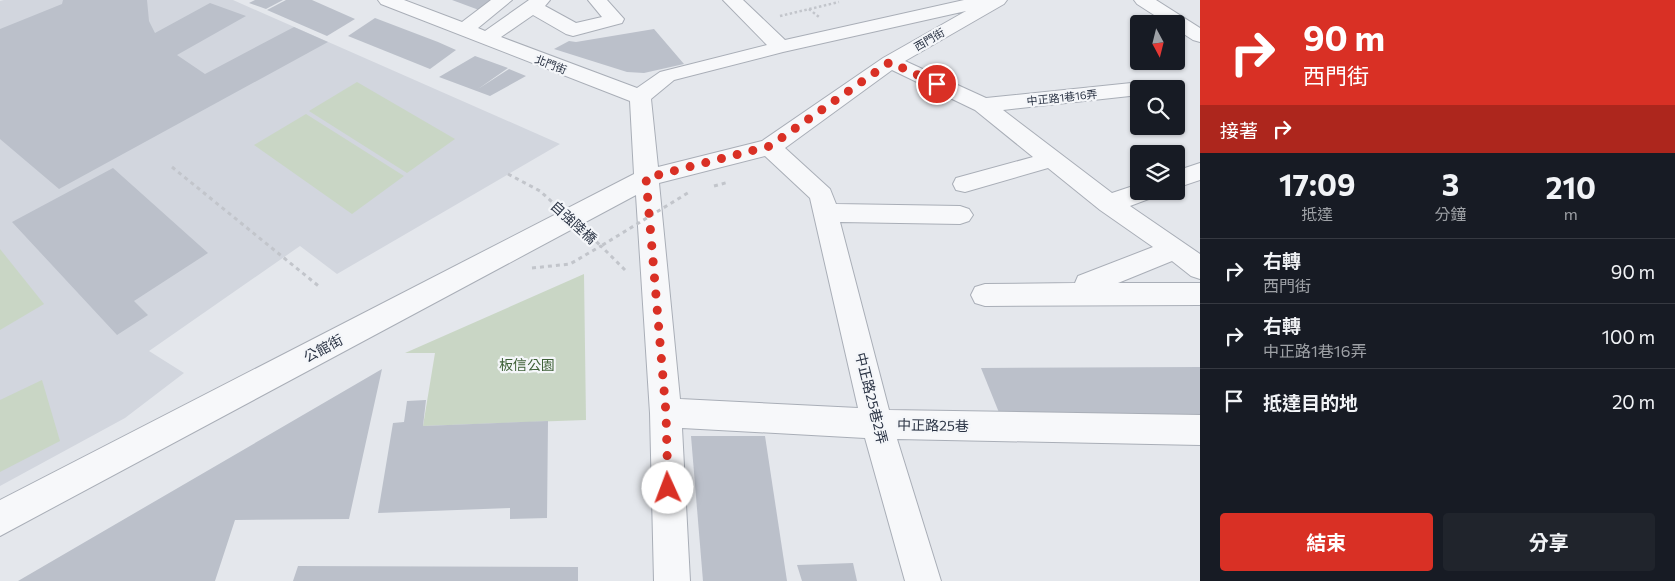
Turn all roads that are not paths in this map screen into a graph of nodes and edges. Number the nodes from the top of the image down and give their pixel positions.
1 (387, 0) edge
2 (503, 0) edge
3 (597, 0) edge
4 (732, 0) edge
5 (990, 0) edge
6 (998, 0) edge
7 (1143, 0) edge
8 (537, 3) edge
9 (464, 30) junction
10 (850, 31) junction
11 (1199, 34) edge
12 (1185, 38) edge
13 (486, 39) junction
14 (781, 47) junction
15 (899, 57) junction
16 (1130, 89) edge
17 (640, 98) junction
18 (984, 105) junction
19 (770, 146) junction
20 (1053, 159) junction
21 (1200, 171) edge
22 (1185, 177) edge
23 (646, 178) junction
24 (965, 184) dead end
25 (1130, 196) edge
26 (1109, 204) junction
27 (827, 213) junction
28 (960, 215) dead end
29 (1175, 249) junction
30 (1200, 269) edge
31 (1088, 284) dead end
32 (1200, 294) edge
33 (985, 295) dead end
34 (666, 413) junction
35 (877, 424) junction
36 (1200, 430) edge
37 (0, 519) edge
38 (672, 581) edge
39 (923, 581) edge

1 - 9 street, 北門街
2 - 9 street
3 - 8 street
4 - 14 street
5 - 10 street, 西門街
6 - 15 street, 西門街
7 - 11 street
8 - 13 street
9 - 13 street, 北門街
10 - 14 street, 西門街
10 - 15 street
11 - 12 street
13 - 17 street, 北門街
14 - 17 street, 西門街
15 - 18 street
15 - 19 street, 西門街
16 - 18 street, 中正路1巷16弄
17 - 23 street
18 - 20 street
19 - 23 street, 西門街
19 - 27 street, 中正路25巷2弄
20 - 24 street
20 - 26 street
21 - 22 street
23 - 34 street
23 - 37 street, 公館街
25 - 26 street
26 - 29 street
27 - 28 street
27 - 35 street, 中正路25巷2弄
29 - 30 street
29 - 31 street
32 - 33 street
34 - 35 street, 中正路25巷
34 - 38 street
35 - 36 street, 中正路25巷
35 - 39 street, 中正路25巷2弄

